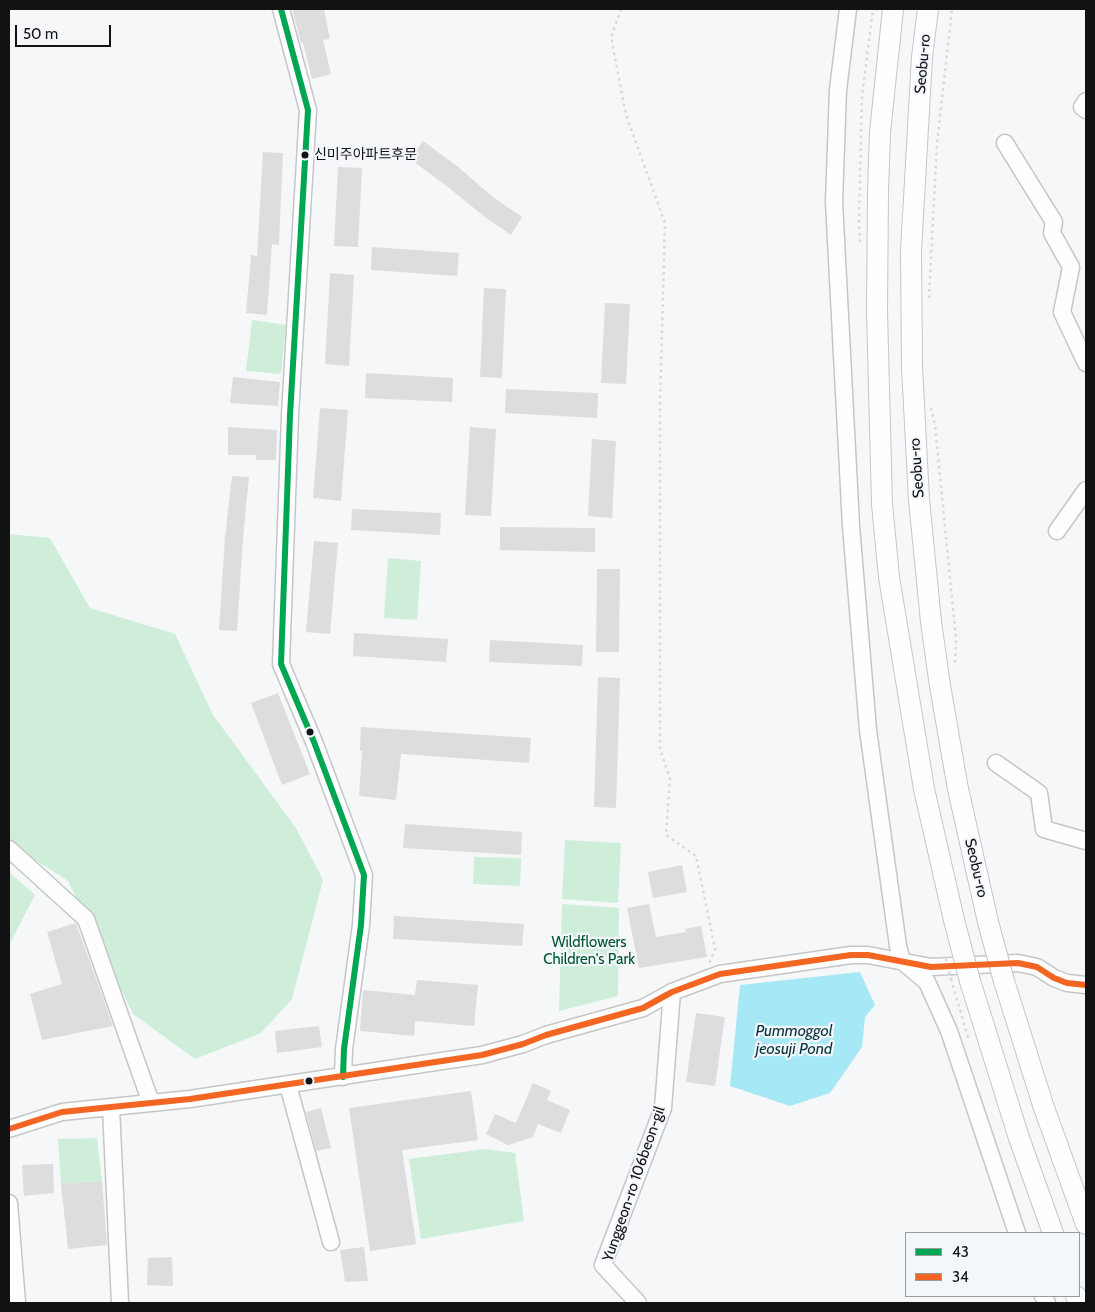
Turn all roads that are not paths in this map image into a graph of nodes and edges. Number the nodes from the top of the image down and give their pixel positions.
1 (281, 9) edge
2 (848, 9) edge
3 (893, 9) edge
4 (928, 9) edge
5 (1086, 101) edge
6 (1086, 110) edge
7 (1005, 142) dead end
8 (1086, 363) edge
9 (1086, 490) edge
10 (1057, 531) dead end
11 (996, 763) dead end
12 (1086, 841) edge
13 (9, 849) edge
14 (902, 961) junction
15 (1086, 985) edge
16 (672, 992) junction
17 (342, 1077) junction
18 (288, 1085) junction
19 (152, 1103) junction
20 (110, 1107) junction
21 (9, 1129) edge
22 (9, 1203) edge
23 (1086, 1224) edge
24 (1017, 1232) edge
25 (1054, 1232) edge
26 (331, 1242) dead end
27 (17, 1303) edge
28 (120, 1303) edge
29 (638, 1303) edge

1 - 17 street
2 - 14 street
3 - 25 main road, bridge
4 - 23 main road, Seobu-ro, bridge
5 - 6 street
7 - 8 street
9 - 10 street
11 - 12 street
13 - 19 street
14 - 15 street
14 - 16 street
14 - 24 street
16 - 17 street
16 - 29 street, Yunggeon-ro 106beon-gil
17 - 18 street
18 - 19 street
18 - 26 street
19 - 20 street
20 - 21 street
20 - 28 street
22 - 27 street

